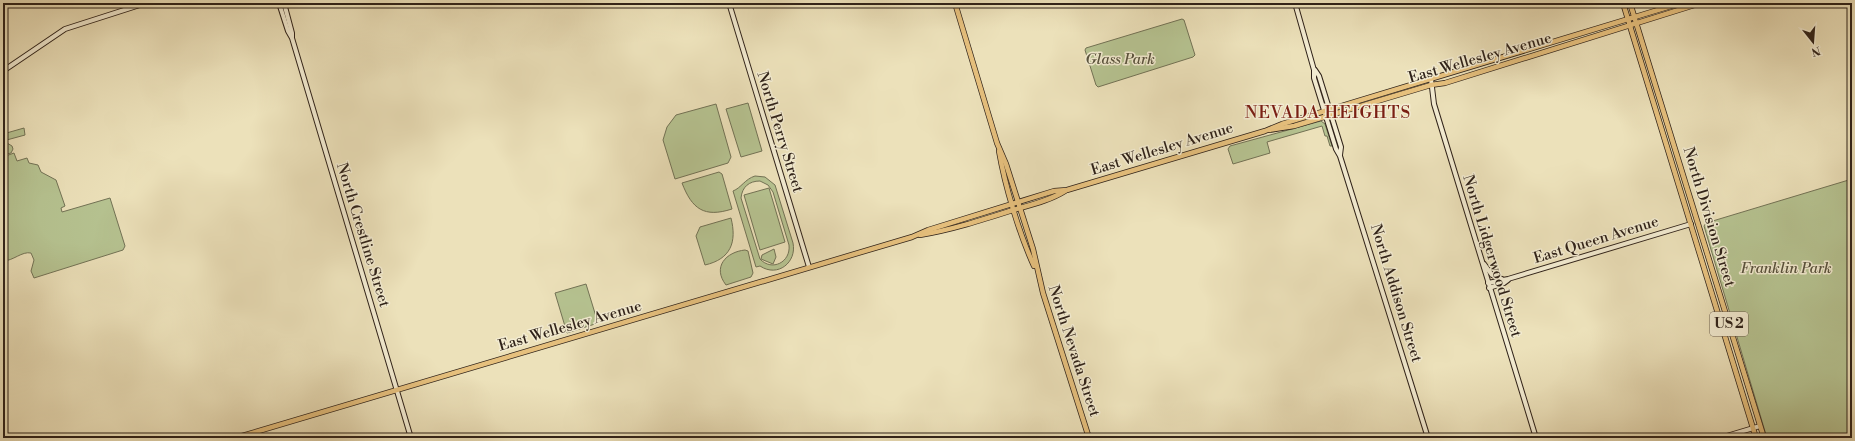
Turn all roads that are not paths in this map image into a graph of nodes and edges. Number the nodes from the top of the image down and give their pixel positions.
1 (146, 3) edge
2 (279, 3) edge
3 (284, 3) edge
4 (730, 3) edge
5 (955, 3) edge
6 (1295, 3) edge
7 (1623, 3) edge
8 (1630, 3) edge
9 (1681, 3) edge
10 (1701, 3) edge
11 (1635, 17) junction
12 (1628, 19) junction
13 (1637, 23) junction
14 (1630, 26) junction
15 (292, 38) junction
16 (3, 71) edge
17 (1431, 79) junction
18 (1431, 85) junction
19 (1327, 110) junction
20 (1328, 116) junction
21 (1265, 131) junction
22 (1067, 190) junction
23 (1016, 203) junction
24 (1018, 209) junction
25 (1691, 224) junction
26 (912, 237) junction
27 (1481, 259) junction
28 (809, 267) junction
29 (1503, 279) junction
30 (1508, 279) junction
31 (1488, 286) junction
32 (397, 390) junction
33 (1760, 426) junction
34 (1753, 428) junction
35 (235, 438) edge
36 (411, 438) edge
37 (1089, 438) edge
38 (1428, 438) edge
39 (1536, 438) edge
40 (1720, 438) edge
41 (1756, 438) edge
42 (1764, 438) edge

1 - 16 street
2 - 15 street, North Crestline Street
3 - 15 street, North Crestline Street
4 - 28 street, North Perry Street
5 - 23 main road, North Nevada Street
6 - 19 street, North Addison Street
7 - 12 main road, North Division Street / US 2
8 - 11 main road, North Division Street / US 2
9 - 11 main road, East Wellesley Avenue
10 - 13 main road, East Wellesley Avenue
11 - 12 main road, East Wellesley Avenue
11 - 13 main road, North Division Street / US 2
12 - 14 main road, North Division Street / US 2
12 - 17 main road, East Wellesley Avenue
13 - 14 main road, East Wellesley Avenue
13 - 33 main road, North Division Street / US 2
14 - 18 main road, East Wellesley Avenue
14 - 25 main road, North Division Street / US 2
15 - 32 street, North Crestline Street
17 - 18 street, North Lidgerwood Street
17 - 19 main road, East Wellesley Avenue
18 - 20 main road, East Wellesley Avenue
18 - 27 street, North Lidgerwood Street
19 - 20 street, North Addison Street
19 - 21 main road, East Wellesley Avenue
20 - 21 main road, East Wellesley Avenue
20 - 38 street, North Addison Street
21 - 22 main road, East Wellesley Avenue
22 - 23 main road, East Wellesley Avenue
22 - 24 main road, East Wellesley Avenue
23 - 24 main road, North Nevada Street
23 - 26 main road, East Wellesley Avenue
24 - 26 main road, East Wellesley Avenue
24 - 37 main road, North Nevada Street
25 - 30 street, East Queen Avenue
25 - 34 main road, North Division Street / US 2
26 - 28 main road, East Wellesley Avenue
27 - 29 street
27 - 31 street, North Lidgerwood Street
28 - 32 main road, East Wellesley Avenue
29 - 30 street, East Queen Avenue
29 - 31 street, East Queen Avenue
30 - 31 street, East Queen Avenue
31 - 39 street, North Lidgerwood Street
32 - 35 main road, East Wellesley Avenue
32 - 36 street, North Crestline Street
33 - 34 street
33 - 42 main road, North Division Street / US 2
34 - 40 street
34 - 41 main road, North Division Street / US 2

